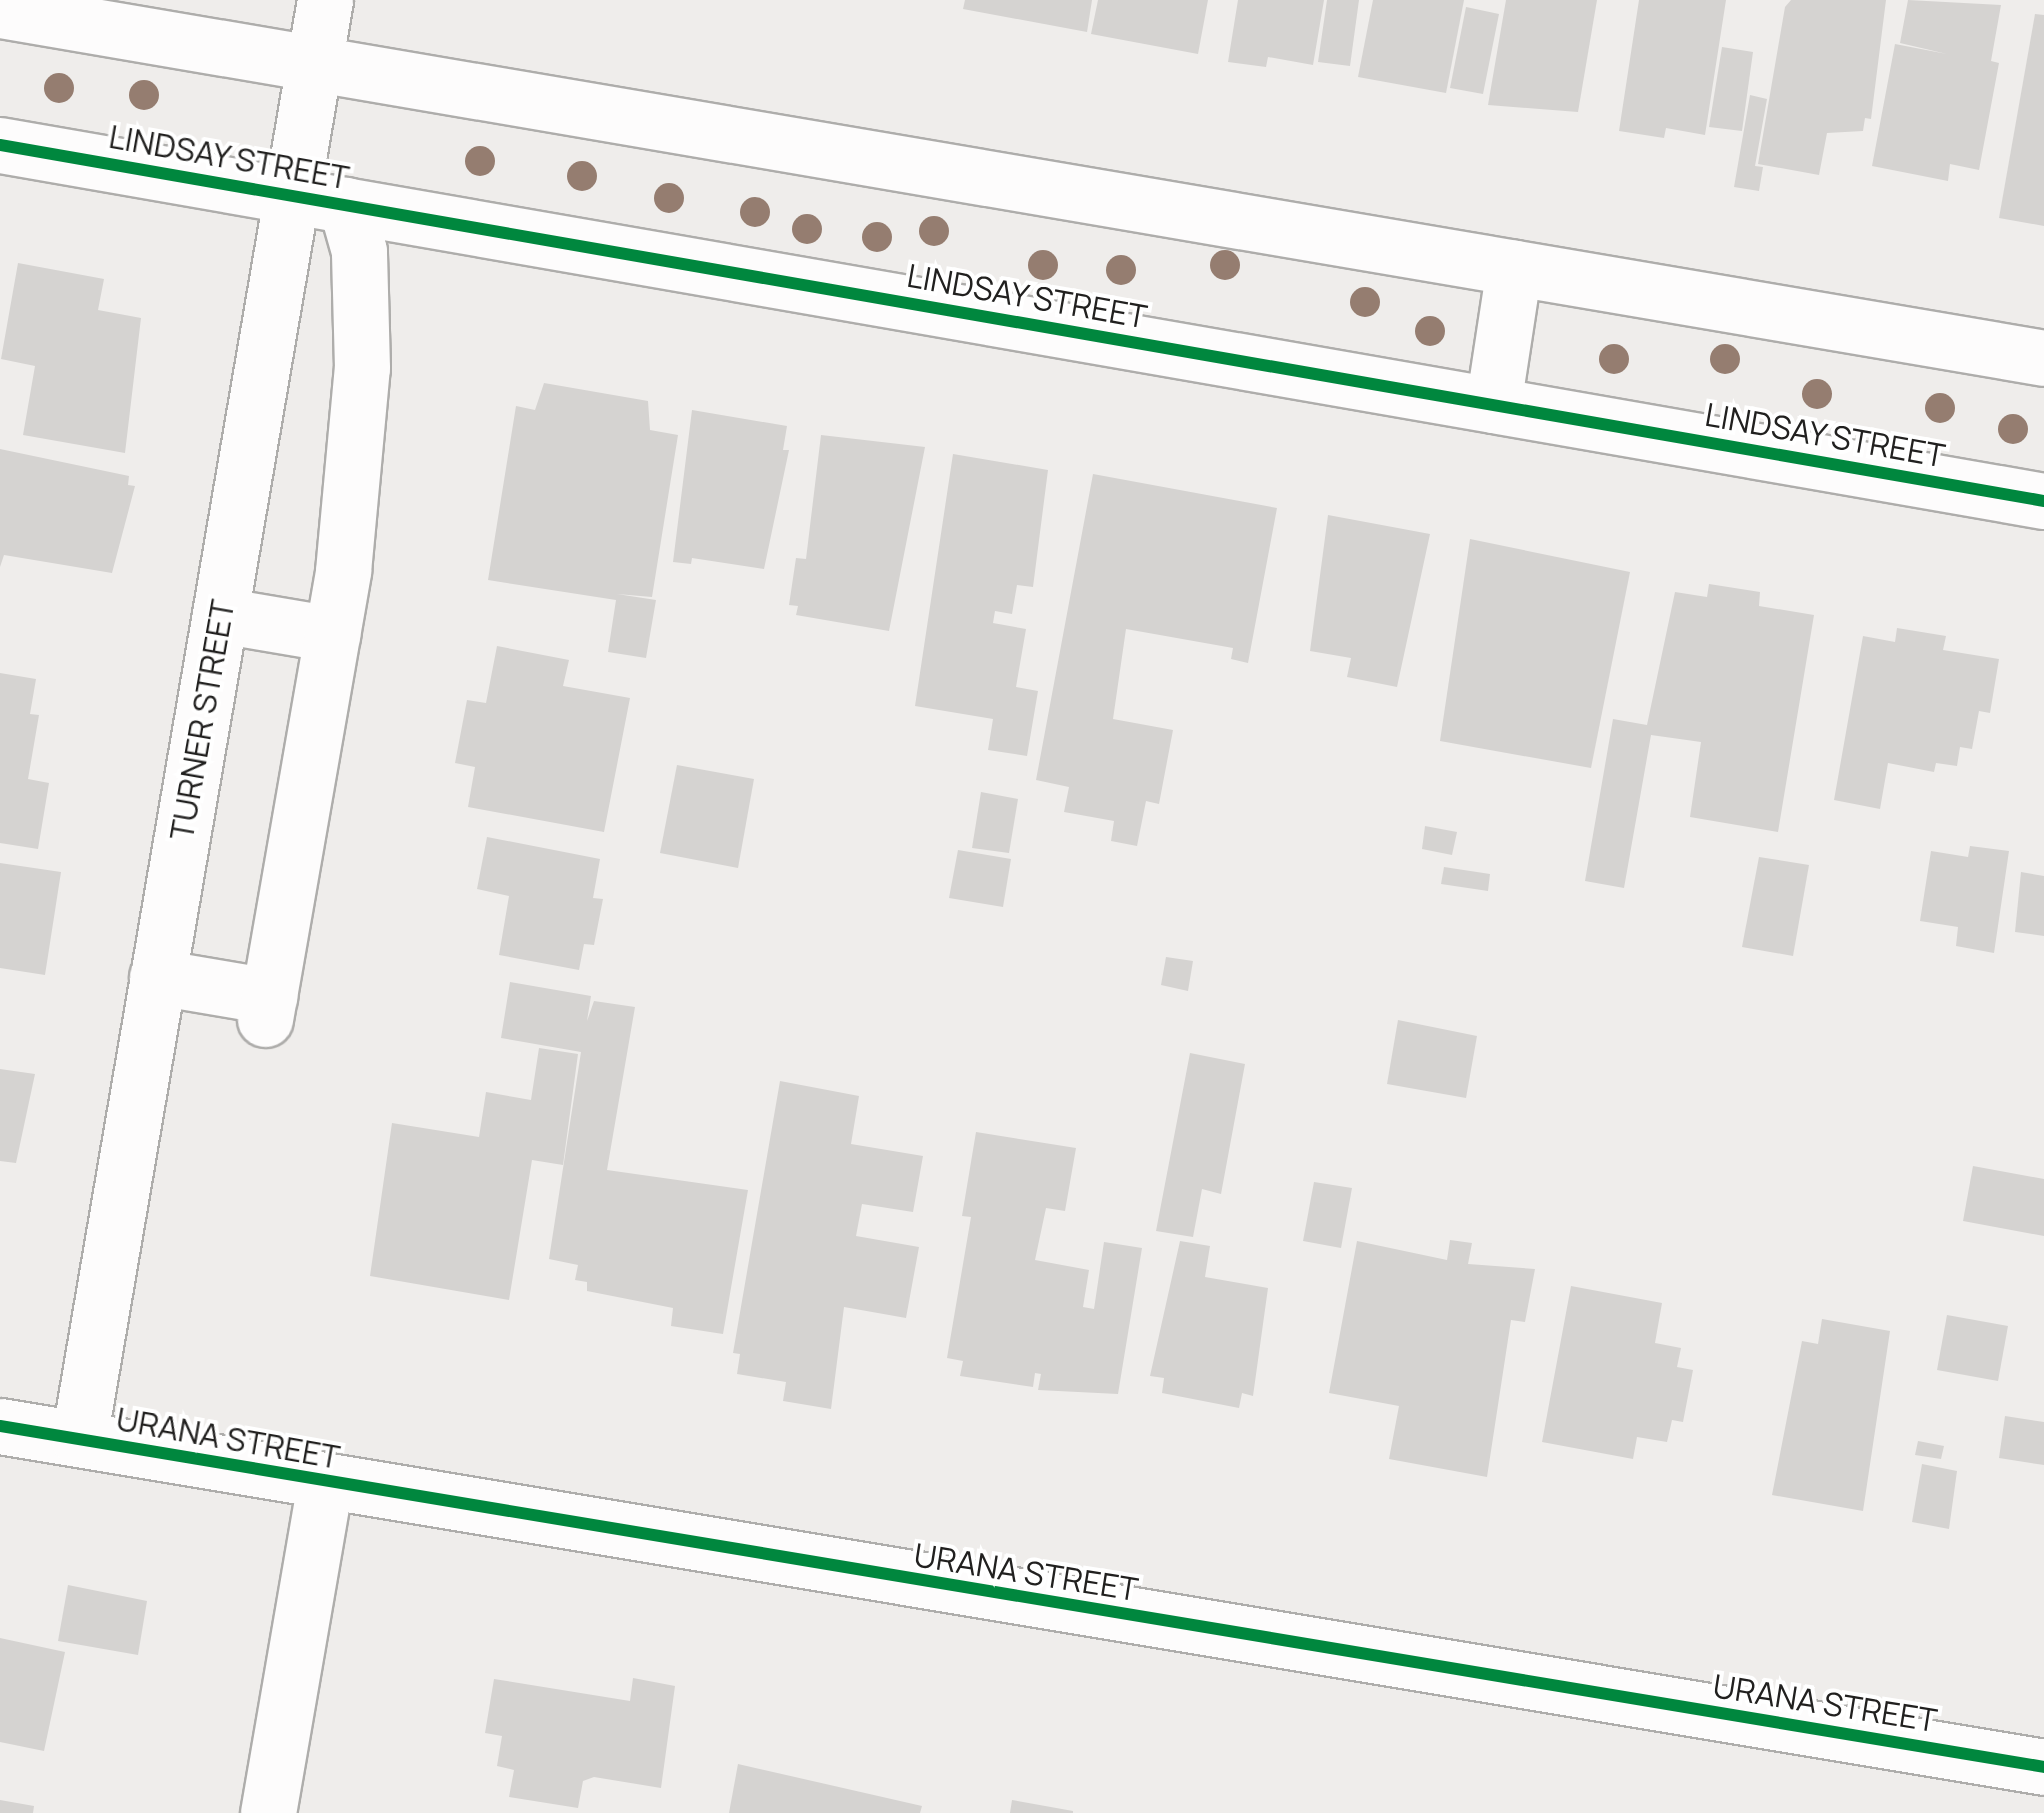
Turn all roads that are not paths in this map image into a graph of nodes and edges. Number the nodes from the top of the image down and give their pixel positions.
1 (0, 10) edge
2 (331, 23) edge
3 (0, 145) edge
4 (292, 195) junction
5 (346, 204) junction
6 (1514, 268) junction
7 (2044, 358) edge
8 (1493, 405) junction
9 (2044, 501) edge
10 (220, 614) junction
11 (332, 634) junction
12 (157, 977) junction
13 (0, 1426) edge
14 (78, 1439) junction
15 (325, 1484) junction
16 (2044, 1768) edge
17 (268, 1813) edge

1 - 2 street
2 - 4 street, TURNER STREET
2 - 6 street
3 - 4 street, LINDSAY STREET
4 - 5 street, LINDSAY STREET
4 - 10 street, TURNER STREET
5 - 8 street, LINDSAY STREET
5 - 11 street
6 - 7 street
6 - 8 street
8 - 9 street, LINDSAY STREET
10 - 11 street
10 - 12 street, TURNER STREET
11 - 12 street
12 - 14 street, TURNER STREET
13 - 14 street, URANA STREET
14 - 15 street, URANA STREET
15 - 16 street, URANA STREET
15 - 17 street

